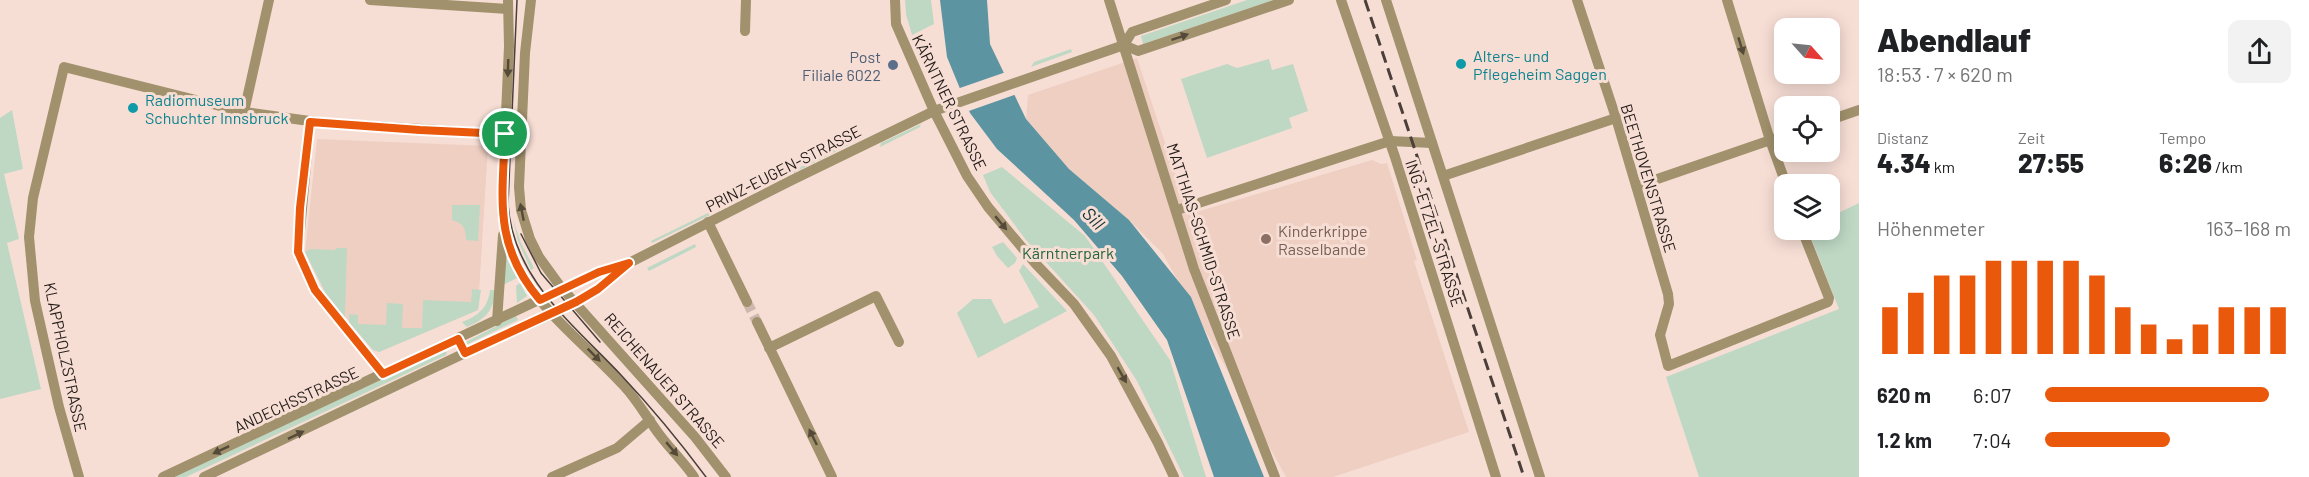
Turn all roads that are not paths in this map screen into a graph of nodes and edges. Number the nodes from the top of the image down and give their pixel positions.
1 (269, 0) edge
2 (370, 0) edge
3 (531, 0) edge
4 (746, 0) edge
5 (895, 0) edge
6 (1109, 0) edge
7 (1226, 0) edge
8 (1289, 0) edge
9 (1341, 0) edge
10 (1386, 0) edge
11 (1577, 0) edge
12 (1727, 0) edge
13 (508, 5) edge
14 (745, 31) dead end
15 (1124, 45) junction
16 (1859, 110) edge
17 (934, 111) junction
18 (244, 112) junction
19 (1840, 117) edge
20 (1616, 118) junction
21 (310, 122) junction
22 (505, 134) junction
23 (1774, 139) edge
24 (1770, 140) junction
25 (1389, 141) junction
26 (1432, 143) junction
27 (1782, 174) edge
28 (1443, 176) junction
29 (1637, 186) junction
30 (1177, 210) junction
31 (708, 222) junction
32 (504, 229) junction
33 (1806, 240) edge
34 (629, 263) junction
35 (562, 289) junction
36 (540, 300) junction
37 (576, 302) junction
38 (747, 302) tunnel mouth
39 (552, 314) junction
40 (497, 321) junction
41 (757, 322) tunnel mouth
42 (458, 339) junction
43 (899, 342) dead end
44 (770, 348) junction
45 (465, 353) junction
46 (383, 374) junction
47 (650, 420) junction
48 (79, 477) edge
49 (163, 477) edge
50 (204, 477) edge
51 (552, 477) edge
52 (694, 477) edge
53 (726, 477) edge
54 (832, 477) edge
55 (1174, 477) edge
56 (1275, 477) edge
57 (1496, 477) edge
58 (1540, 477) edge

1 - 18 street
2 - 13 street
35 -> 3 street, REICHENAUER STRASSE
4 - 14 street
5 - 17 street, KÄRNTNER STRASSE
6 - 15 street, MATTHIAS-SCHMID-STRASSE
7 - 15 street
15 -> 8 street
9 - 25 street, ING.-ETZEL-STRASSE
10 - 26 street, ING.-ETZEL-STRASSE
11 - 20 street, BEETHOVENSTRASSE
12 -> 24 street
13 -> 22 street
15 - 17 street, PRINZ-EUGEN-STRASSE
15 - 30 street, MATTHIAS-SCHMID-STRASSE
16 - 19 street
17 - 31 street, PRINZ-EUGEN-STRASSE
17 -> 55 street, KÄRNTNER STRASSE
18 - 21 street
18 - 48 street, KLAPPHOLZSTRASSE
20 - 28 street
20 - 29 street, BEETHOVENSTRASSE
21 - 22 street
21 - 46 street
22 - 32 street
23 - 24 street
24 - 27 street
24 - 29 street
25 - 26 street
25 - 30 street
25 - 57 street, ING.-ETZEL-STRASSE
26 - 28 street, ING.-ETZEL-STRASSE
28 - 58 street, ING.-ETZEL-STRASSE
29 - 33 street, BEETHOVENSTRASSE
30 - 56 street, MATTHIAS-SCHMID-STRASSE
31 - 34 street, PRINZ-EUGEN-STRASSE
31 - 38 street
32 - 36 street
32 - 40 street
34 - 35 street, PRINZ-EUGEN-STRASSE
34 - 37 street, PRINZ-EUGEN-STRASSE
35 - 36 street, PRINZ-EUGEN-STRASSE
35 - 37 street, REICHENAUER STRASSE
36 - 39 street
36 - 40 street, ANDECHSSTRASSE
37 - 39 street, PRINZ-EUGEN-STRASSE
37 - 53 street, REICHENAUER STRASSE
39 - 45 street, ANDECHSSTRASSE
39 -> 47 street
40 - 42 street, ANDECHSSTRASSE
41 - 44 street
42 - 45 street
42 - 46 street, ANDECHSSTRASSE
43 - 44 street
54 -> 44 street
50 -> 45 street, ANDECHSSTRASSE
46 -> 49 street, ANDECHSSTRASSE
47 - 51 street
47 -> 52 street

